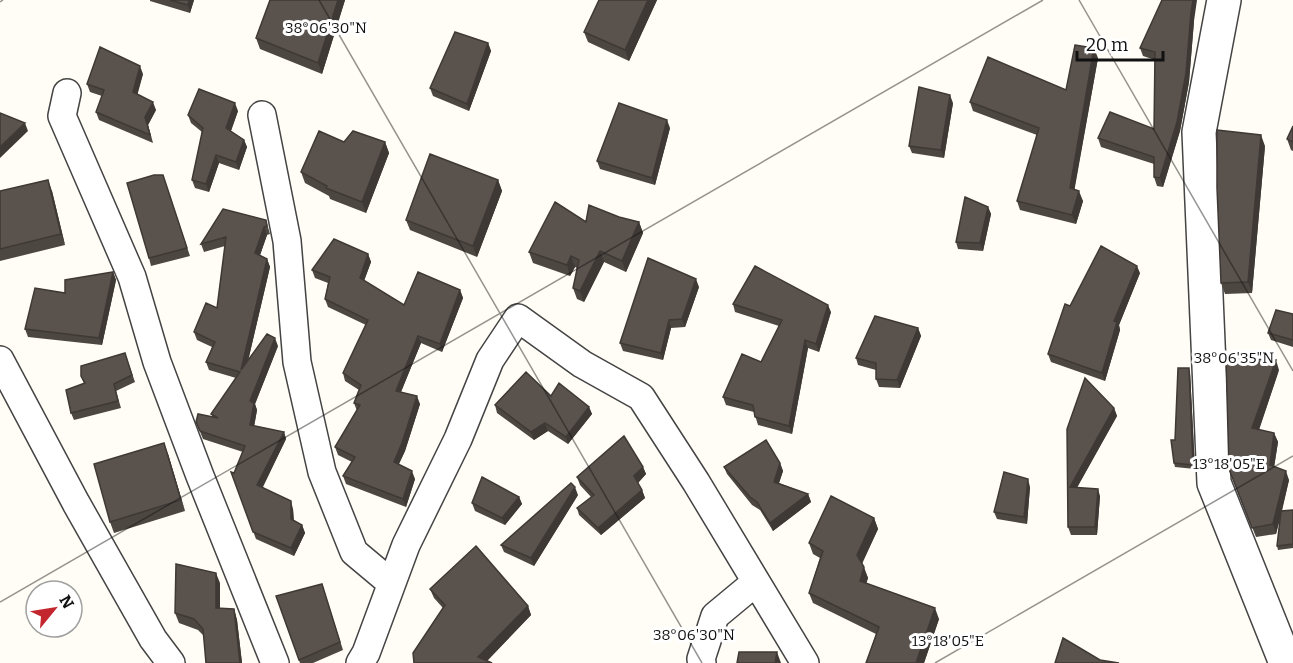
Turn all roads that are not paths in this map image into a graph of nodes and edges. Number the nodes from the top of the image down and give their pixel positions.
1 (1224, 0) edge
2 (68, 93) dead end
3 (262, 115) dead end
4 (0, 360) edge
5 (756, 582) junction
6 (392, 583) junction
7 (171, 663) edge
8 (275, 663) edge
9 (360, 663) edge
10 (702, 663) edge
11 (805, 663) edge
12 (1286, 663) edge

1 - 12 street
2 - 8 street
3 - 6 street
4 - 7 street
5 - 6 street
5 - 10 street
5 - 11 street
6 - 9 street

